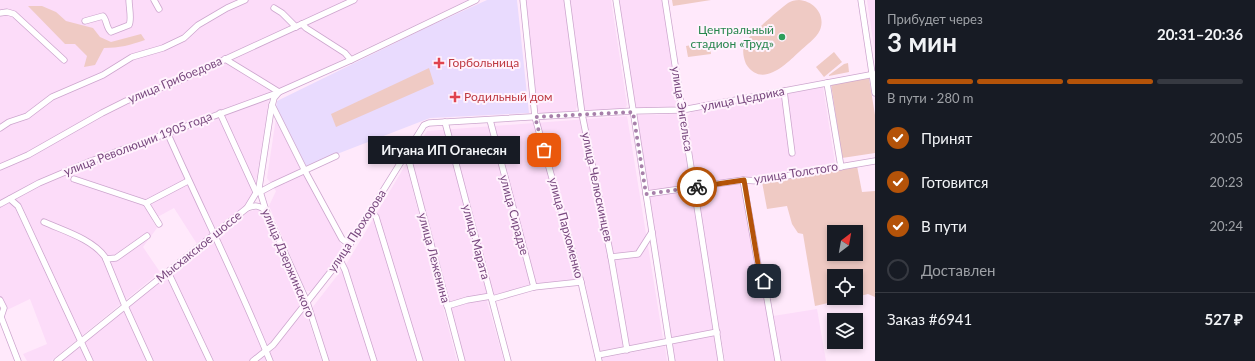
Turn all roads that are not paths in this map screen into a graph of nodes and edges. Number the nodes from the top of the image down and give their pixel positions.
1 (129, 0) edge
2 (154, 0) edge
3 (245, 0) edge
4 (354, 0) edge
5 (476, 0) edge
6 (523, 0) edge
7 (567, 0) edge
8 (616, 0) edge
9 (665, 0) edge
10 (861, 0) edge
11 (274, 8) dead end
12 (159, 9) dead end
13 (0, 13) edge
14 (85, 21) dead end
15 (302, 24) junction
16 (296, 26) junction
17 (225, 59) junction
18 (64, 60) dead end
19 (351, 60) junction
20 (874, 74) edge
21 (827, 83) junction
22 (270, 87) junction
23 (784, 91) junction
24 (278, 93) junction
25 (875, 93) edge
26 (268, 96) junction
27 (272, 105) junction
28 (682, 110) junction
29 (633, 112) junction
30 (220, 113) junction
31 (582, 114) junction
32 (535, 117) junction
33 (490, 120) junction
34 (445, 122) junction
35 (0, 128) edge
36 (420, 129) joint
37 (167, 132) junction
38 (792, 153) dead end
39 (405, 155) junction
40 (336, 156) dead end
41 (875, 161) edge
42 (0, 167) edge
43 (840, 167) junction
44 (305, 171) junction
45 (74, 179) dead end
46 (744, 180) junction
47 (188, 181) junction
48 (694, 187) junction
49 (258, 191) junction
50 (646, 194) junction
51 (10, 199) junction
52 (146, 203) junction
53 (0, 204) edge
54 (247, 208) junction
55 (266, 211) junction
56 (371, 211) junction
57 (44, 222) dead end
58 (159, 224) dead end
59 (652, 232) junction
60 (215, 235) junction
61 (147, 236) dead end
62 (350, 245) junction
63 (611, 257) junction
64 (106, 259) junction
65 (340, 260) junction
66 (168, 272) junction
67 (581, 282) junction
68 (534, 287) junction
69 (301, 288) junction
70 (316, 290) junction
71 (491, 297) junction
72 (0, 300) edge
73 (307, 302) junction
74 (125, 306) junction
75 (447, 306) junction
76 (1, 317) edge
77 (717, 332) junction
78 (81, 341) junction
79 (669, 342) junction
80 (627, 350) junction
81 (266, 352) junction
82 (598, 358) edge
83 (18, 361) edge
84 (57, 361) edge
85 (90, 361) edge
86 (150, 361) edge
87 (210, 361) edge
88 (253, 361) edge
89 (270, 361) edge
90 (326, 361) edge
91 (374, 361) edge
92 (420, 361) edge
93 (462, 361) edge
94 (508, 361) edge
95 (672, 361) edge
96 (721, 361) edge
97 (778, 361) edge

1 - 14 street
2 - 12 street
3 - 35 street
4 - 15 street, улица Грибоедова
5 - 19 street, улица Революции 1905 года
6 - 32 street, улица Пархоменко
7 - 31 street, улица Челюскинцев
8 - 29 street
9 - 28 street, улица Энгельса
10 - 20 street
11 - 16 street
13 - 18 street
15 - 16 street, улица Грибоедова
15 - 19 street
16 - 17 street, улица Грибоедова
17 - 22 street
17 - 42 street, улица Грибоедова
19 - 24 street, улица Революции 1905 года
20 - 21 street, улица Цедрика
20 - 25 street
21 - 23 street, улица Цедрика
21 - 43 street
22 - 24 street
22 - 26 street
23 - 28 street, улица Цедрика
23 - 38 street
24 - 26 street, улица Революции 1905 года
24 - 27 street, Мысхакское шоссе
26 - 30 street, улица Революции 1905 года
27 - 44 street
27 - 49 street, Мысхакское шоссе
28 - 29 street, улица Цедрика
28 - 48 street, улица Энгельса
29 - 31 street, улица Цедрика
29 - 50 street
30 - 37 street, улица Революции 1905 года
30 - 49 street, улица Дзержинского
31 - 32 street, улица Цедрика
31 - 63 street, улица Челюскинцев
32 - 33 street, улица Цедрика
32 - 67 street, улица Пархоменко
33 - 34 street, улица Цедрика
33 - 68 street, улица Сирадзе
34 - 36 street, улица Цедрика
34 - 71 street, улица Марата
36 - 39 street, улица Прохорова
37 - 47 street
37 - 51 street, улица Революции 1905 года
39 - 56 street, улица Прохорова
39 - 75 street, улица Леженина
40 - 44 street
41 - 43 street, улица Толстого
43 - 46 street, улица Толстого
44 - 49 street
44 - 62 street
45 - 52 street
46 - 48 street, улица Толстого
46 - 97 street
47 - 52 street
47 - 60 street
48 - 50 street, улица Толстого
48 - 77 street, улица Энгельса
49 - 54 street, Мысхакское шоссе
49 - 55 street, улица Дзержинского
50 - 59 street
51 - 53 street, улица Революции 1905 года
51 - 78 street
52 - 58 street
54 - 55 street
54 - 60 street, Мысхакское шоссе
55 - 69 street, улица Дзержинского
56 - 62 street, улица Прохорова
56 - 92 street
57 - 64 street
59 - 63 street
59 - 79 street
60 - 66 street, Мысхакское шоссе
60 - 81 street
61 - 64 street
62 - 65 street, улица Прохорова
63 - 80 street, улица Челюскинцев
64 - 74 street
65 - 70 street, улица Прохорова
65 - 91 street
66 - 74 street, Мысхакское шоссе
66 - 87 street
67 - 68 street
67 - 82 street, улица Пархоменко
68 - 71 street
69 - 70 street
69 - 73 street, улица Дзержинского
70 - 73 street, улица Прохорова
71 - 75 street
71 - 94 street, улица Марата
72 - 76 street
73 - 81 street, улица Прохорова
73 - 90 street, улица Дзержинского
74 - 78 street, Мысхакское шоссе
74 - 86 street
75 - 93 street, улица Леженина
76 - 83 street
77 - 79 street
77 - 96 street, улица Энгельса
78 - 84 street, Мысхакское шоссе
78 - 85 street
79 - 80 street
79 - 95 street
80 - 82 street
81 - 88 street, улица Прохорова
81 - 89 street

